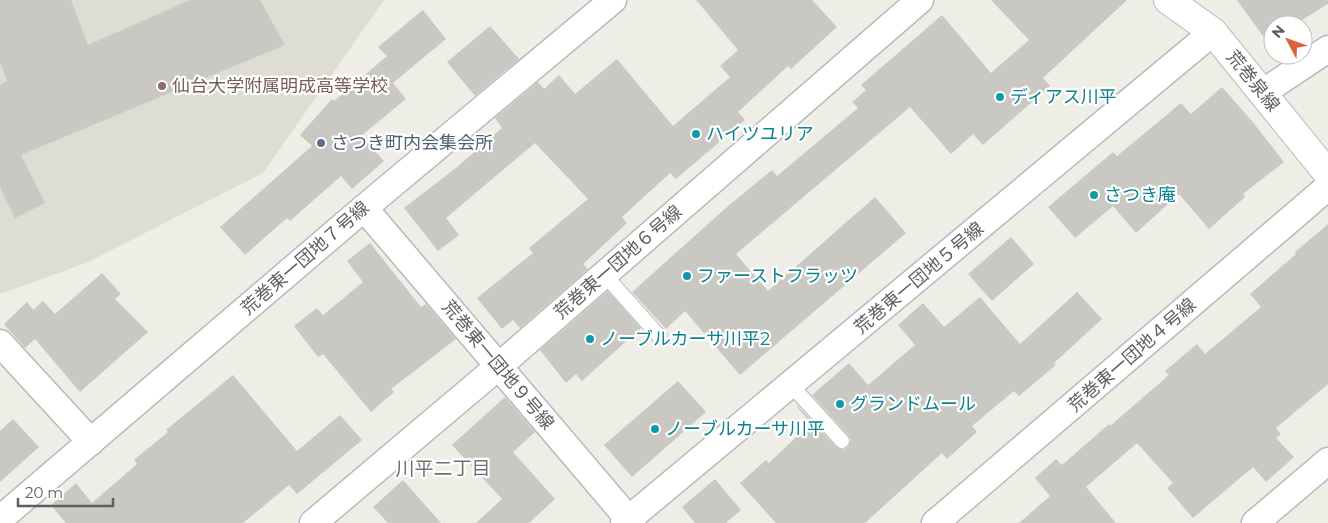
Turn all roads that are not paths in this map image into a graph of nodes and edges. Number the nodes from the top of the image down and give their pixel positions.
1 (613, 0) edge
2 (920, 0) edge
3 (1168, 0) edge
4 (1213, 32) junction
5 (1328, 49) edge
6 (1262, 93) junction
7 (1328, 174) edge
8 (1328, 187) edge
9 (364, 208) junction
10 (604, 274) junction
11 (660, 338) dead end
12 (0, 343) edge
13 (498, 366) junction
14 (791, 384) junction
15 (91, 442) junction
16 (842, 442) dead end
17 (1328, 461) edge
18 (0, 519) edge
19 (628, 522) edge
20 (313, 523) edge
21 (935, 523) edge
22 (1255, 523) edge

1 - 9 street, 荒巻東一団地７号線
2 - 10 street, 荒巻東一団地６号線
3 - 4 street, 荒巻泉線
4 - 6 street, 荒巻泉線
4 - 14 street, 荒巻東一団地５号線
5 - 6 street
6 - 7 street, 荒巻泉線
8 - 21 street, 荒巻東一団地４号線
9 - 13 street, 荒巻東一団地９号線
9 - 15 street, 荒巻東一団地７号線
10 - 11 lane
10 - 13 street, 荒巻東一団地６号線
12 - 15 street
13 - 19 street, 荒巻東一団地９号線
13 - 20 street, 荒巻東一団地６号線
14 - 16 lane
14 - 19 street, 荒巻東一団地５号線
15 - 18 street, 荒巻東一団地７号線
17 - 22 street

